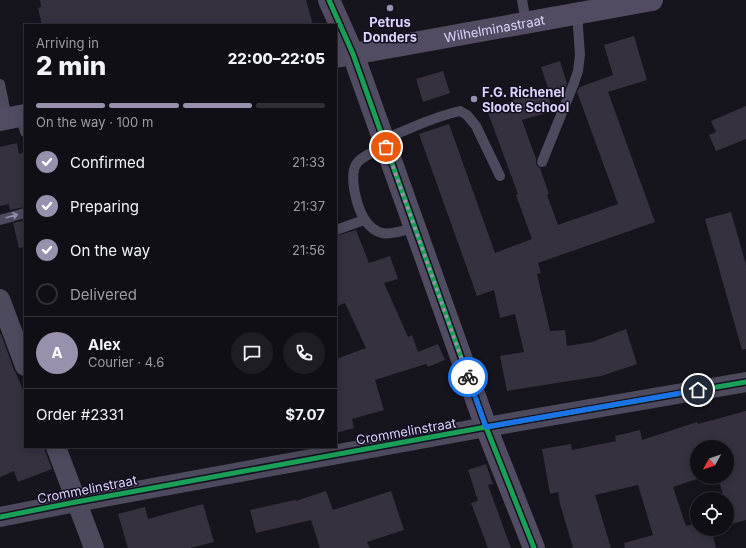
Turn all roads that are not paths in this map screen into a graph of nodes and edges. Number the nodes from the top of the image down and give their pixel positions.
1 (329, 0) edge
2 (522, 0) edge
3 (652, 0) edge
4 (586, 8) edge
5 (526, 22) junction
6 (336, 24) edge
7 (337, 29) edge
8 (344, 55) edge
9 (0, 84) edge
10 (15, 120) edge
11 (385, 143) junction
12 (542, 162) dead end
13 (500, 176) dead end
14 (24, 213) edge
15 (0, 220) edge
16 (364, 220) junction
17 (415, 227) junction
18 (337, 230) edge
19 (0, 299) edge
20 (24, 363) edge
21 (746, 382) edge
22 (486, 427) junction
23 (56, 448) edge
24 (76, 502) junction
25 (0, 517) edge
26 (94, 548) edge
27 (534, 548) edge

1 - 6 street
2 - 5 lane
3 - 4 street, Wilhelminastraat
4 - 5 street, Wilhelminastraat
4 - 12 lane
5 - 8 street, Wilhelminastraat
7 - 8 street
8 - 11 street
9 - 10 lane
11 - 13 lane
11 - 16 lane
11 - 17 street
15 -> 14 lane
16 - 17 lane
16 - 18 lane
17 - 22 street
19 - 20 street
21 - 22 street, Crommelinstraat
22 - 24 street, Crommelinstraat
22 - 27 street
23 - 24 street
24 - 25 street, Crommelinstraat
24 - 26 street

